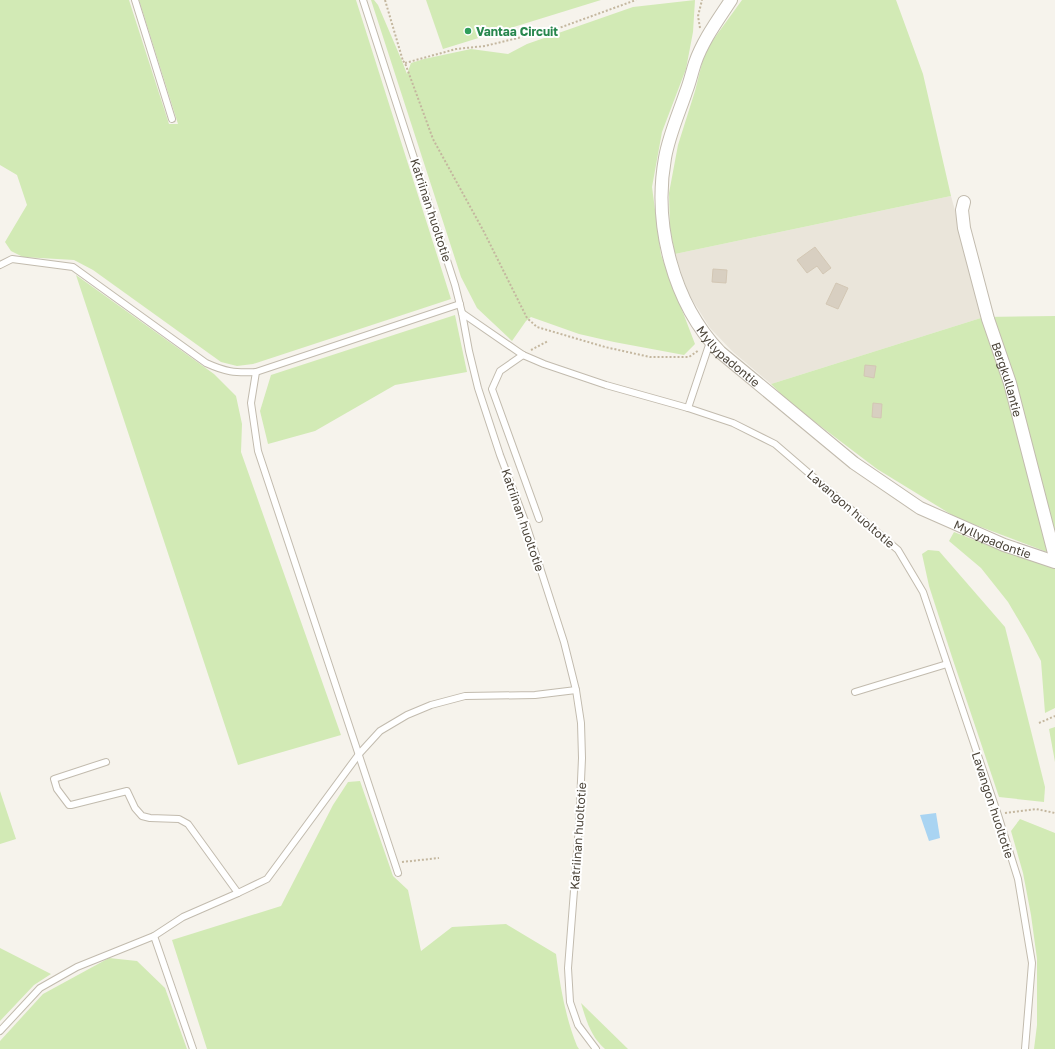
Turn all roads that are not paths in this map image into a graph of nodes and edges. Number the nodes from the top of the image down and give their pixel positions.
1 (135, 0) edge
2 (363, 0) edge
3 (731, 0) edge
4 (172, 119) dead end
5 (964, 202) dead end
6 (0, 265) edge
7 (460, 304) junction
8 (462, 313) junction
9 (710, 342) junction
10 (523, 355) junction
11 (256, 372) junction
12 (688, 408) junction
13 (539, 519) dead end
14 (1055, 557) edge
15 (1055, 562) edge
16 (947, 664) junction
17 (576, 690) junction
18 (855, 692) dead end
19 (359, 754) junction
20 (106, 762) dead end
21 (398, 873) dead end
22 (238, 893) junction
23 (154, 936) junction
24 (0, 1031) edge
25 (193, 1049) edge
26 (596, 1049) edge
27 (1025, 1049) edge

1 - 4 lane
2 - 7 lane, Katriinan huoltotie
3 - 9 street, Myllypadontie
5 - 14 street, Bergkullantie
6 - 11 lane
7 - 8 lane, Katriinan huoltotie
7 - 11 lane
8 - 10 lane, Lavangon huoltotie
8 - 17 lane, Katriinan huoltotie
9 - 12 lane
9 - 15 street, Myllypadontie
10 - 12 lane, Lavangon huoltotie
10 - 13 lane
11 - 19 lane
12 - 16 lane, Lavangon huoltotie
16 - 18 lane
16 - 27 lane, Lavangon huoltotie
17 - 19 lane
17 - 26 lane, Katriinan huoltotie
19 - 21 lane
19 - 22 lane
20 - 22 lane
22 - 23 lane
23 - 24 lane
23 - 25 lane

